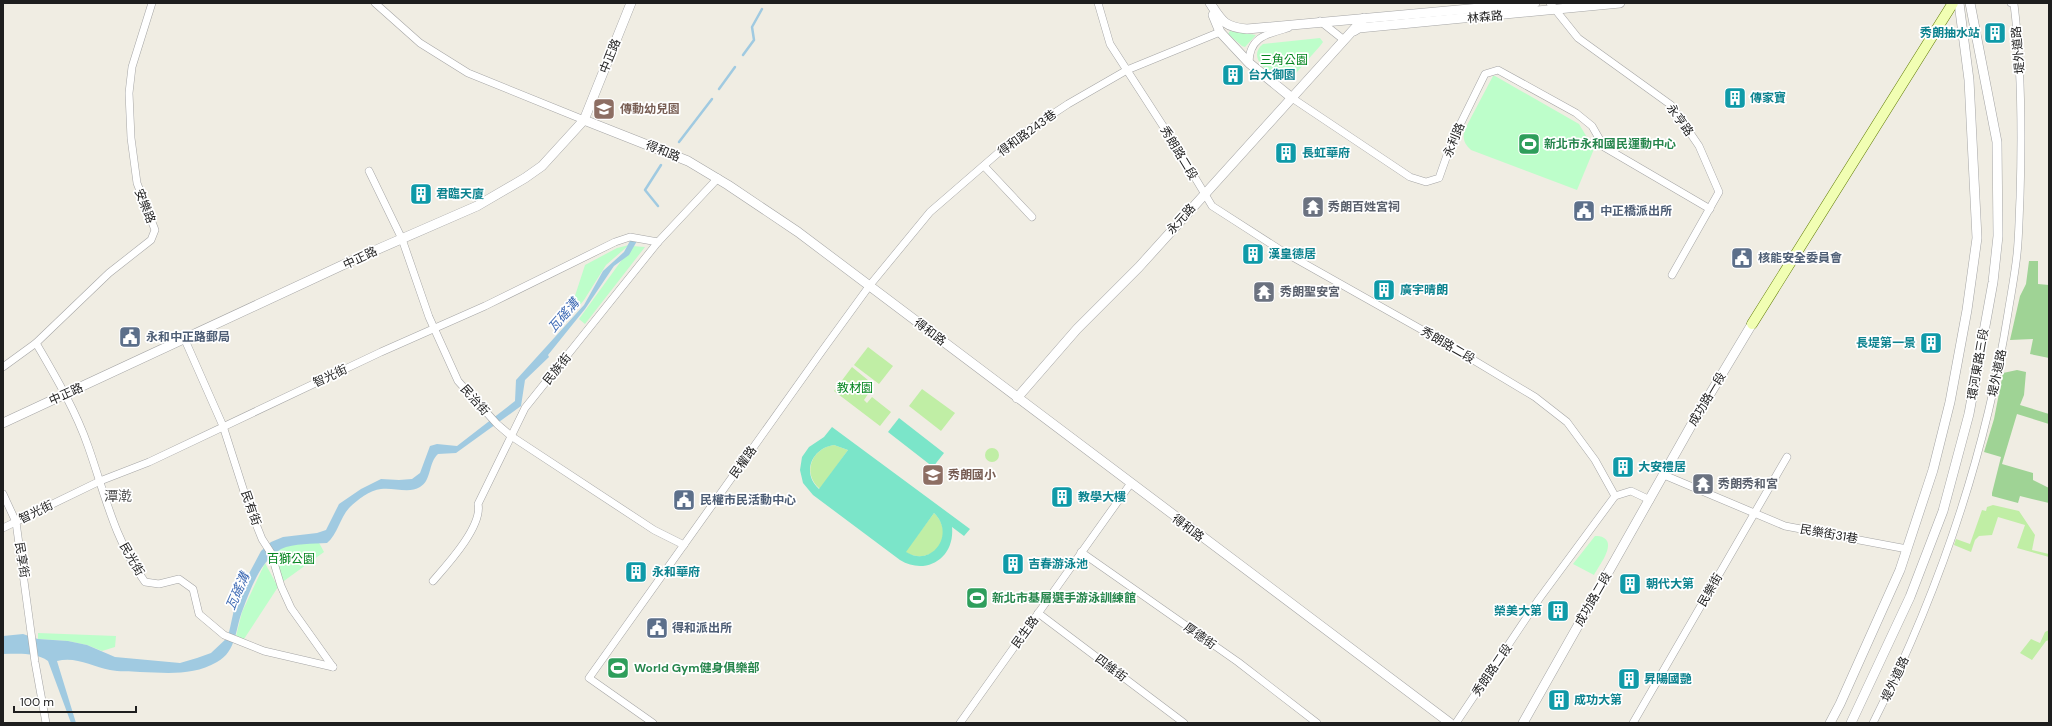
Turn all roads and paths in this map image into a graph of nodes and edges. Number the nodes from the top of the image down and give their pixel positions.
1 (152, 3) edge
2 (375, 3) edge
3 (631, 3) edge
4 (1098, 3) edge
5 (1209, 3) edge
6 (1535, 3) edge
7 (1620, 3) edge
8 (1953, 3) edge
9 (1959, 3) edge
10 (1970, 3) edge
11 (2012, 3) edge
12 (1552, 7) edge
13 (1364, 18) junction
14 (1320, 21) junction
15 (1309, 22) junction
16 (1220, 32) junction
17 (1351, 33) junction
18 (1344, 40) junction
19 (1249, 63) junction
20 (1127, 70) junction
21 (1292, 98) junction
22 (584, 120) junction
23 (984, 166) junction
24 (369, 171) dead end
25 (718, 178) junction
26 (1204, 194) junction
27 (1710, 209) junction
28 (1032, 217) dead end
29 (402, 239) junction
30 (658, 242) junction
31 (1672, 275) dead end
32 (870, 285) junction
33 (1752, 324) joint
34 (434, 328) junction
35 (185, 340) junction
36 (36, 343) junction
37 (3, 367) edge
38 (66, 394) junction
39 (1017, 398) junction
40 (3, 423) edge
41 (223, 426) junction
42 (511, 436) junction
43 (1787, 457) dead end
44 (1664, 476) junction
45 (100, 481) junction
46 (1131, 483) junction
47 (3, 494) edge
48 (1615, 496) junction
49 (1650, 500) junction
50 (1753, 514) junction
51 (16, 522) junction
52 (3, 528) edge
53 (684, 545) junction
54 (1907, 549) junction
55 (1081, 552) junction
56 (433, 581) dead end
57 (1038, 614) junction
58 (333, 667) joint
59 (643, 720) edge
60 (46, 723) edge
61 (653, 723) edge
62 (960, 723) edge
63 (1184, 723) edge
64 (1317, 723) edge
65 (1450, 723) edge
66 (1456, 723) edge
67 (1523, 723) edge
68 (1633, 723) edge
69 (1830, 723) edge
70 (1851, 723) edge
71 (1873, 723) edge

1 - 36 street, 安樂路
2 - 22 street, 得和路
3 - 22 street, 中正路
4 - 20 street, 秀朗路二段
5 - 15 street
5 - 16 street, 永利路
6 - 13 street, 林森路
7 - 12 street, 林森路
8 - 33 main road
9 - 54 street, 環河東路三段
10 - 70 street, 環河東路三段
11 - 71 street, 堤外道路
12 - 17 street, 林森路
12 - 27 street, 永亨路
13 - 14 street, 林森路
13 - 17 street, 林森路
14 - 15 street, 林森路
14 - 18 street
15 - 19 street
16 - 19 street, 永利路
16 - 20 street, 得和路243巷
17 - 18 street, 林森路
18 - 21 street, 永元路
19 - 21 street, 永利路
20 - 23 street, 得和路243巷
20 - 26 street, 秀朗路二段
21 - 26 street, 永元路
21 - 27 street, 永利路
22 - 25 street, 得和路
22 - 29 street, 中正路
23 - 28 street
23 - 32 street, 得和路243巷
24 - 29 street, 民治街
25 - 30 street, 民族街
25 - 32 street, 得和路
26 - 39 street, 永元路
26 - 48 street, 秀朗路二段
27 - 31 street, 永亨路
29 - 34 street, 民治街
29 - 35 street, 中正路
30 - 34 street, 智光街
30 - 42 street, 民族街
32 - 39 street, 得和路
32 - 53 street, 民權路
33 - 44 street, 成功路一段
34 - 41 street, 智光街
34 - 42 street, 民治街
35 - 38 street, 中正路
35 - 41 street, 民有街
36 - 37 street, 安樂路
36 - 38 street, 民光街
38 - 40 street, 中正路
38 - 45 street, 民光街
39 - 46 street, 得和路
41 - 45 street, 智光街
41 - 58 street, 民有街
42 - 53 street, 民治街
42 - 56 street, 民族街
43 - 50 street, 民樂街
44 - 49 street, 成功路二段
44 - 50 street, 民樂街31巷
45 - 51 street, 智光街
45 - 58 street, 民光街
46 - 55 street, 民生路
46 - 65 street, 得和路
47 - 51 street, 民享街
48 - 49 street
48 - 66 street, 秀朗路二段
49 - 67 street, 成功路二段
50 - 54 street, 民樂街31巷
50 - 68 street, 民樂街
51 - 52 street, 智光街
51 - 60 street, 民享街
53 - 59 street, 民權路
54 - 69 street, 環河東路三段
55 - 57 street, 民生路
55 - 64 street, 厚德街
57 - 62 street, 民生路
57 - 63 street, 四維街
59 - 61 street

